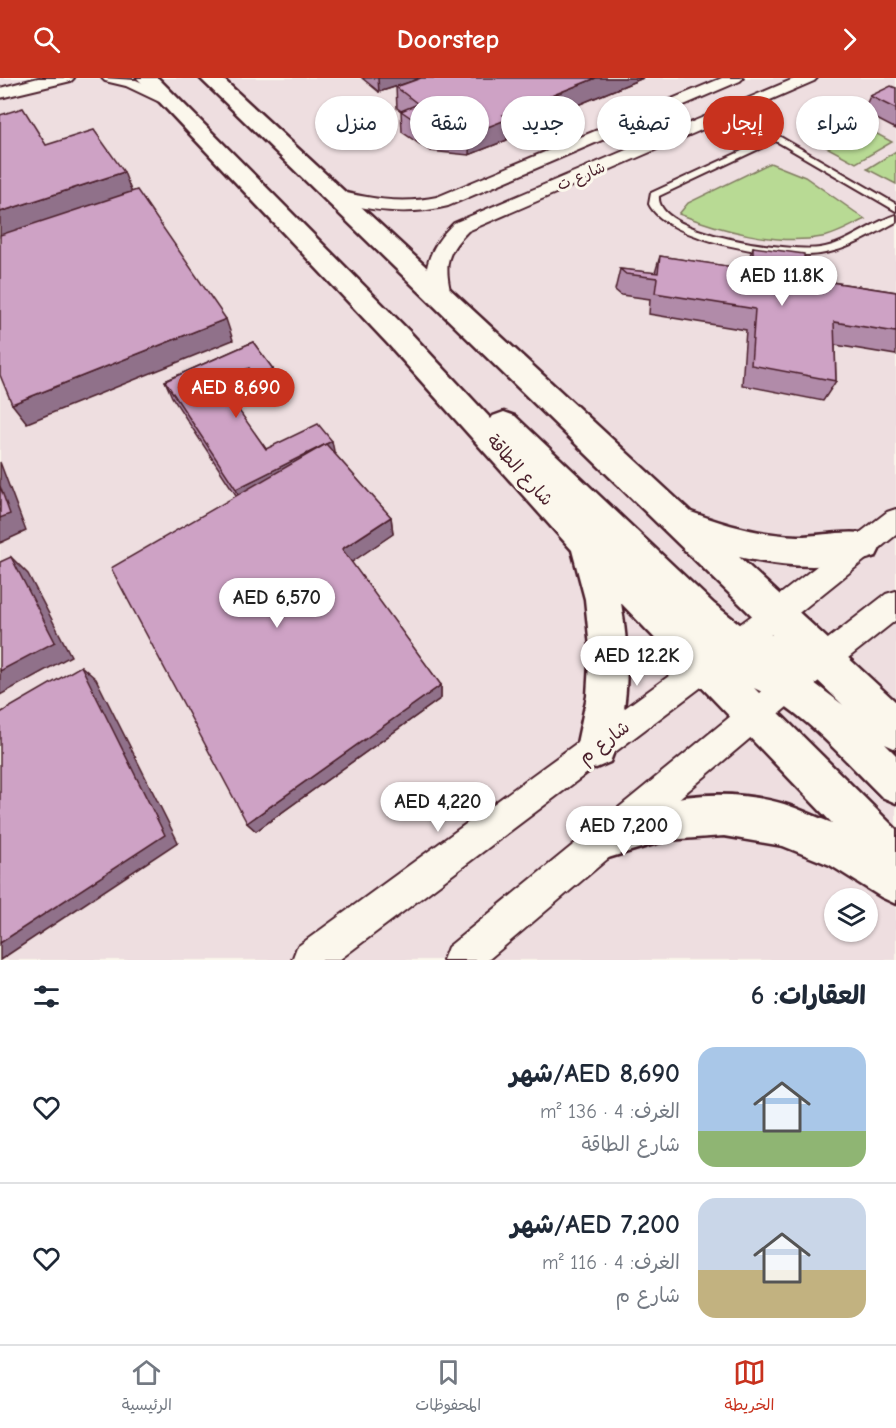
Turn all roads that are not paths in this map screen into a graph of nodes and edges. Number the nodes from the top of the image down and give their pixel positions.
1 (66, 78) edge
2 (110, 78) edge
3 (147, 78) edge
4 (210, 78) edge
5 (734, 78) edge
6 (809, 78) edge
7 (0, 93) edge
8 (764, 96) edge
9 (768, 96) edge
10 (172, 102) junction
11 (703, 123) edge
12 (784, 142) edge
13 (751, 150) edge
14 (330, 194) junction
15 (896, 208) edge
16 (896, 218) edge
17 (442, 300) junction
18 (398, 337) junction
19 (669, 516) junction
20 (896, 520) edge
21 (585, 542) junction
22 (864, 546) junction
23 (896, 603) edge
24 (775, 615) junction
25 (722, 654) junction
26 (822, 660) junction
27 (790, 686) junction
28 (757, 715) junction
29 (896, 729) edge
30 (596, 748) junction
31 (896, 783) edge
32 (608, 837) junction
33 (896, 859) edge
34 (896, 882) edge
35 (468, 957) edge
36 (310, 960) edge

1 - 7 street
2 - 10 street
3 - 10 main road, شارع الطاقة
4 - 14 main road
5 - 8 street
5 - 14 street, شارع ت
6 - 9 street, شارع ت
10 - 18 main road, شارع الطاقة
11 - 17 street, شارع ت
12 - 15 lane
13 - 16 lane
14 - 17 main road
17 - 19 main road
18 - 21 main road, شارع الطاقة
18 - 25 main road
19 - 22 main road
19 - 24 main road
20 - 22 street, شارع م
21 - 25 main road, شارع الطاقة
21 - 30 main road
22 - 24 street, شارع م
23 - 26 street
24 - 25 street, شارع م
24 - 26 main road
25 - 26 main road
25 - 27 main road
25 - 28 main road, شارع الطاقة
25 - 30 street, شارع م
26 - 27 street
26 - 29 main road
27 - 28 street
27 - 31 main road
28 - 32 street
28 - 33 main road, شارع الطاقة
30 - 36 street, شارع م
32 - 34 main road
32 - 35 street

